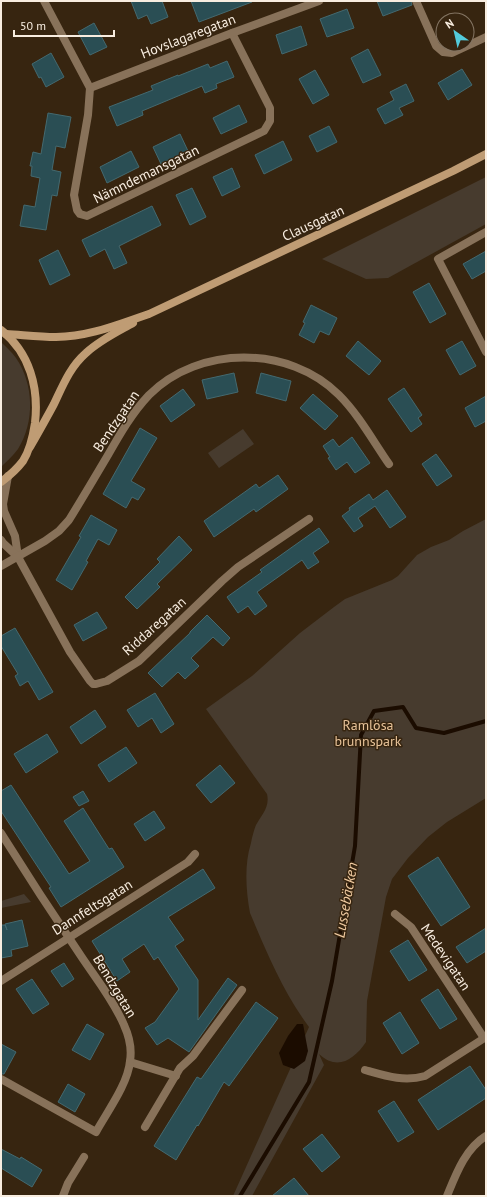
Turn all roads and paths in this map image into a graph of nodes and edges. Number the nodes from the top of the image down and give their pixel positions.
1 (44, 1) edge
2 (319, 1) edge
3 (416, 1) edge
4 (232, 33) junction
5 (486, 37) edge
6 (90, 88) junction
7 (486, 154) edge
8 (486, 232) edge
9 (149, 314) junction
10 (4, 332) edge
11 (486, 352) edge
12 (30, 447) junction
13 (389, 464) dead end
14 (8, 476) junction
15 (1, 482) edge
16 (309, 519) dead end
17 (1, 540) edge
18 (18, 557) junction
19 (1, 566) edge
20 (1, 833) edge
21 (195, 854) dead end
22 (395, 914) dead end
23 (68, 937) junction
24 (1, 981) edge
25 (242, 990) dead end
26 (485, 1037) edge
27 (130, 1062) junction
28 (365, 1070) dead end
29 (176, 1076) junction
30 (1, 1079) edge
31 (145, 1127) dead end
32 (486, 1136) edge
33 (84, 1157) dead end
34 (63, 1196) edge
35 (447, 1196) edge

1 - 6 street
2 - 4 street, Hovslagaregatan
3 - 5 street
4 - 6 street, Hovslagaregatan
4 - 6 street, Nämndemansgatan
7 - 9 main road, Clausgatan
8 - 11 street
9 - 10 main road, Clausgatan
9 - 12 main road, Clausgatan
10 - 12 main road
12 - 14 main road, Clausgatan
13 - 18 street, Bendzgatan
14 - 15 main road, Clausgatan
14 - 18 street, Riddaregatan
16 - 18 street, Riddaregatan
17 - 18 street, Riddaregatan
18 - 19 street, Bendzgatan
20 - 23 street, Bendzgatan
21 - 23 street, Dannfeltsgatan
22 - 26 street, Medevigatan
23 - 24 street, Dannfeltsgatan
23 - 27 street, Bendzgatan
25 - 29 street
26 - 28 street, Medevigatan
27 - 29 street
27 - 30 street, Bendzgatan
29 - 31 street
32 - 35 street
33 - 34 street

